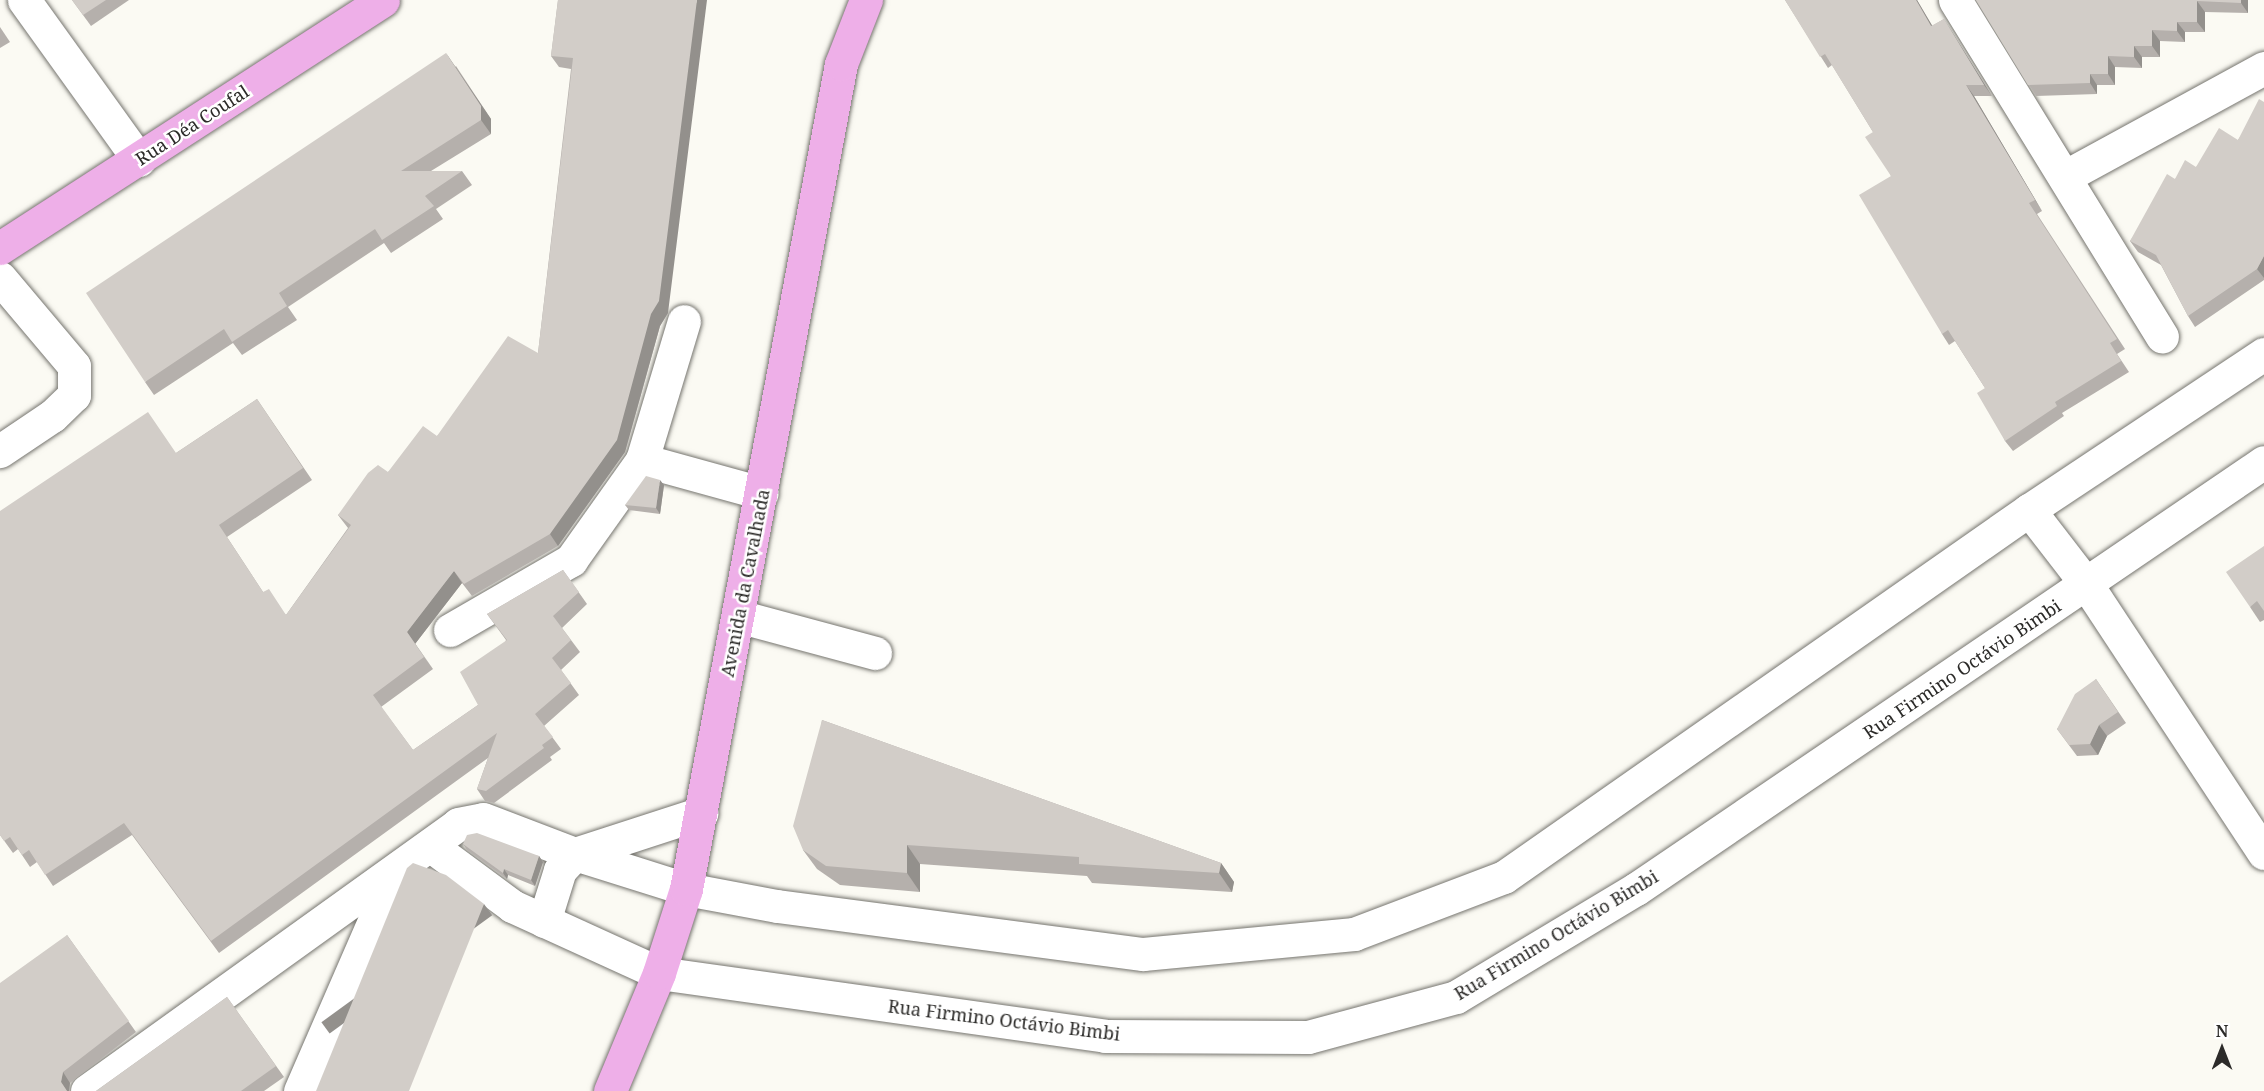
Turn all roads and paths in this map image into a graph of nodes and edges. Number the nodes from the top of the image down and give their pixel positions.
1 (24, 0) edge
2 (383, 0) edge
3 (838, 0) edge
4 (866, 0) edge
5 (1955, 0) edge
6 (841, 64) junction
7 (2264, 68) edge
8 (139, 160) junction
9 (2066, 176) junction
10 (0, 248) edge
11 (0, 278) edge
12 (684, 321) dead end
13 (2162, 336) dead end
14 (2264, 354) edge
15 (0, 451) edge
16 (642, 460) junction
17 (2264, 462) edge
18 (762, 493) junction
19 (2029, 510) junction
20 (2087, 585) junction
21 (738, 616) junction
22 (450, 630) dead end
23 (875, 653) dead end
24 (701, 813) junction
25 (430, 846) junction
26 (2264, 853) edge
27 (575, 855) junction
28 (397, 868) junction
29 (686, 889) junction
30 (544, 921) junction
31 (659, 973) junction
32 (87, 1091) edge
33 (300, 1091) edge
34 (610, 1091) edge

1 - 8 street
2 - 8 main road, Rua Déa Coufal
3 - 6 main road, Avenida da Cavalhada
4 - 6 main road, Avenida da Cavalhada
5 - 9 street
6 - 18 main road, Avenida da Cavalhada
7 - 9 street
8 - 10 main road, Rua Déa Coufal
9 - 13 street
11 - 15 street
12 - 16 street
14 - 19 street
16 - 18 street
16 - 22 street
17 - 20 street, Rua Firmino Octávio Bimbi
18 - 21 main road, Avenida da Cavalhada
19 - 20 street
19 - 29 street
20 - 26 street
20 - 31 street, Rua Firmino Octávio Bimbi
21 - 23 street
21 - 24 main road, Avenida da Cavalhada
24 - 27 street
24 - 29 main road, Avenida da Cavalhada
25 - 27 street
25 - 28 street
25 - 30 street, Rua Firmino Octávio Bimbi
27 - 29 street
27 - 30 street
28 - 32 street
28 - 33 street
29 - 31 main road, Avenida da Cavalhada
30 - 31 street, Rua Firmino Octávio Bimbi
31 - 34 main road, Avenida da Cavalhada

